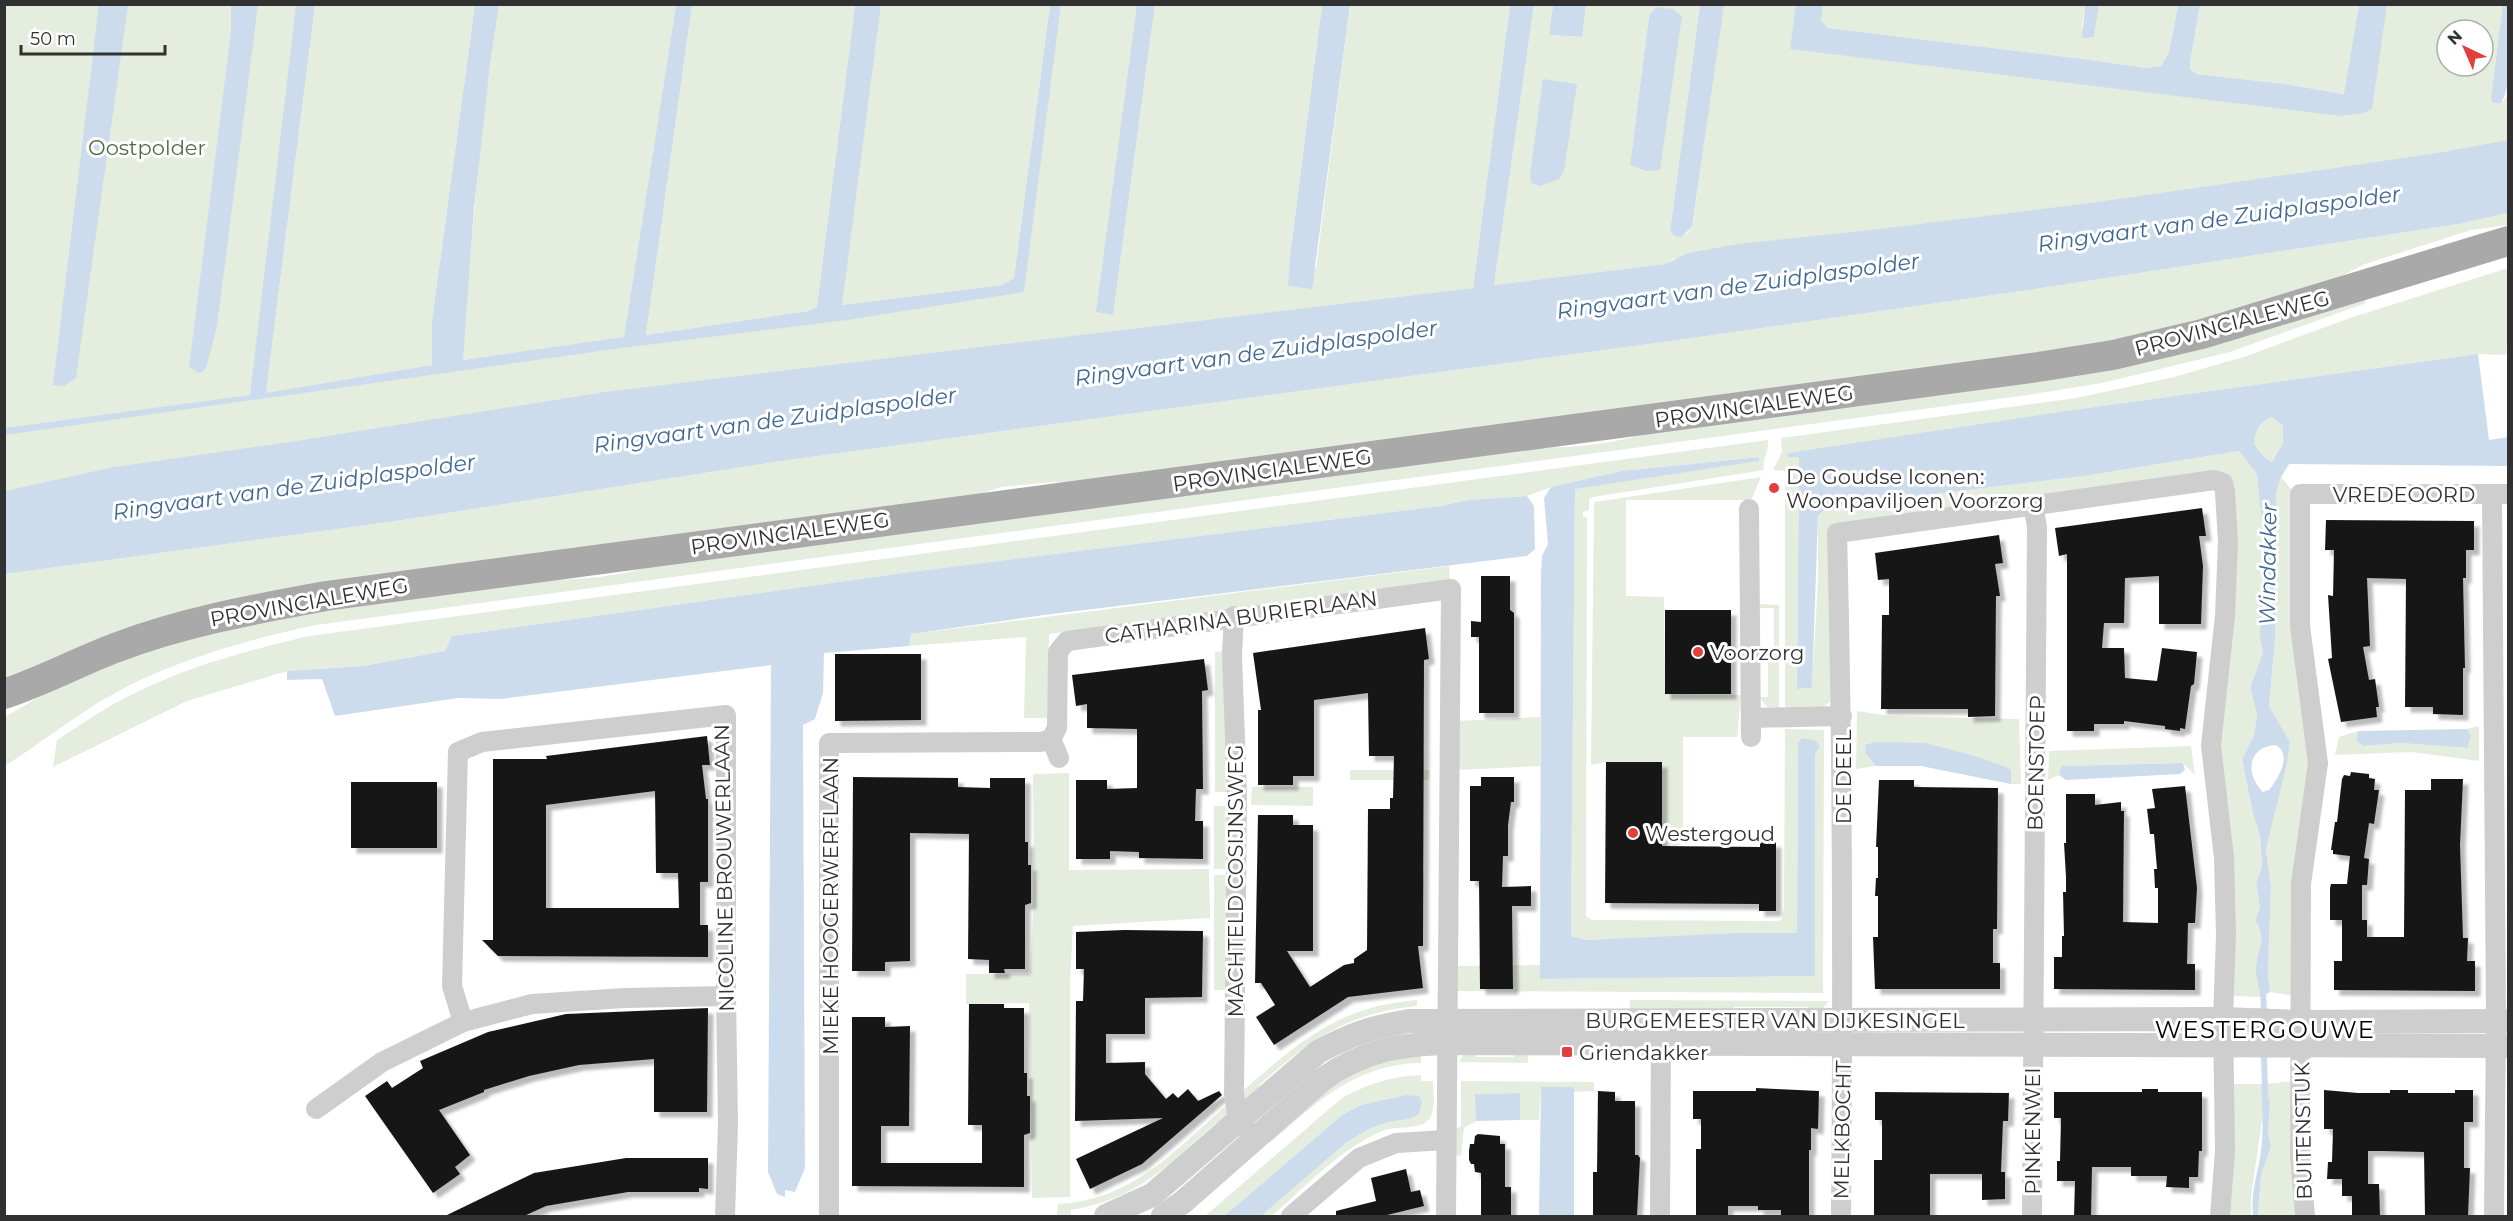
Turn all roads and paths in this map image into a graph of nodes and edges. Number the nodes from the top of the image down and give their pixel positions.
1 (2508, 241) edge
2 (2300, 494) joint
3 (2500, 494) edge
4 (2033, 505) junction
5 (1749, 509) dead end
6 (1234, 616) junction
7 (34, 684) junction
8 (4, 694) edge
9 (4, 709) edge
10 (1842, 716) junction
11 (1051, 739) junction
12 (1059, 758) dead end
13 (726, 996) junction
14 (1449, 1019) junction
15 (1660, 1019) junction
16 (2223, 1019) junction
17 (2033, 1021) junction
18 (2502, 1021) edge
19 (463, 1022) junction
20 (1843, 1033) junction
21 (2302, 1034) junction
22 (1449, 1043) junction
23 (1662, 1044) junction
24 (2033, 1045) junction
25 (2223, 1045) junction
26 (2502, 1046) edge
27 (316, 1109) dead end
28 (1238, 1120) junction
29 (1255, 1139) junction
30 (1446, 1140) junction
31 (725, 1216) edge
32 (829, 1216) edge
33 (1106, 1216) edge
34 (1163, 1216) edge
35 (1291, 1216) edge
36 (1446, 1216) edge
37 (1660, 1216) edge
38 (1841, 1216) edge
39 (2032, 1216) edge
40 (2220, 1216) edge
41 (2305, 1216) edge
42 (2494, 1216) edge

1 - 7 main road, PROVINCIALEWEG
2 - 3 street, VREDEOORD
2 - 21 street, BUITENSTUK
3 - 18 street
4 - 10 street, DE DEEL
4 - 16 street
4 - 17 street, BOENSTOEP
5 - 10 street
6 - 11 street, CATHARINA BURIERLAAN
6 - 14 street, CATHARINA BURIERLAAN
6 - 28 street, MACHTELD COSIJNSWEG
7 - 8 main road, PROVINCIALEWEG
7 - 9 main road, PROVINCIALEWEG
10 - 20 street, DE DEEL
11 - 12 street
11 - 32 street, MIEKE HOOGERWERFLAAN
13 - 19 street
13 - 19 street, NICOLINE BROUWERLAAN
13 - 31 street, NICOLINE BROUWERLAAN
14 - 15 street, BURGEMEESTER VAN DIJKESINGEL
14 - 22 street
14 - 28 street, BURGEMEESTER VAN DIJKESINGEL
15 - 20 street, BURGEMEESTER VAN DIJKESINGEL
15 - 23 street
16 - 17 street, BURGEMEESTER VAN DIJKESINGEL
16 - 21 street, BURGEMEESTER VAN DIJKESINGEL
16 - 25 street
17 - 20 street, BURGEMEESTER VAN DIJKESINGEL
17 - 24 street, BOENSTOEP
18 - 21 street, BURGEMEESTER VAN DIJKESINGEL
18 - 26 street
19 - 27 street
20 - 23 street, BURGEMEESTER VAN DIJKESINGEL
20 - 24 street, BURGEMEESTER VAN DIJKESINGEL
20 - 38 street, MELKBOCHT
21 - 25 street, BURGEMEESTER VAN DIJKESINGEL
21 - 26 street, BURGEMEESTER VAN DIJKESINGEL
21 - 41 street, BUITENSTUK
22 - 23 street, BURGEMEESTER VAN DIJKESINGEL
22 - 29 street, BURGEMEESTER VAN DIJKESINGEL
22 - 30 street
23 - 37 street
24 - 25 street, BURGEMEESTER VAN DIJKESINGEL
24 - 39 street, PINKENWEI
25 - 40 street
26 - 42 street
28 - 29 street
28 - 33 street, BURGEMEESTER VAN DIJKESINGEL
29 - 34 street, BURGEMEESTER VAN DIJKESINGEL
30 - 35 street
30 - 36 street

